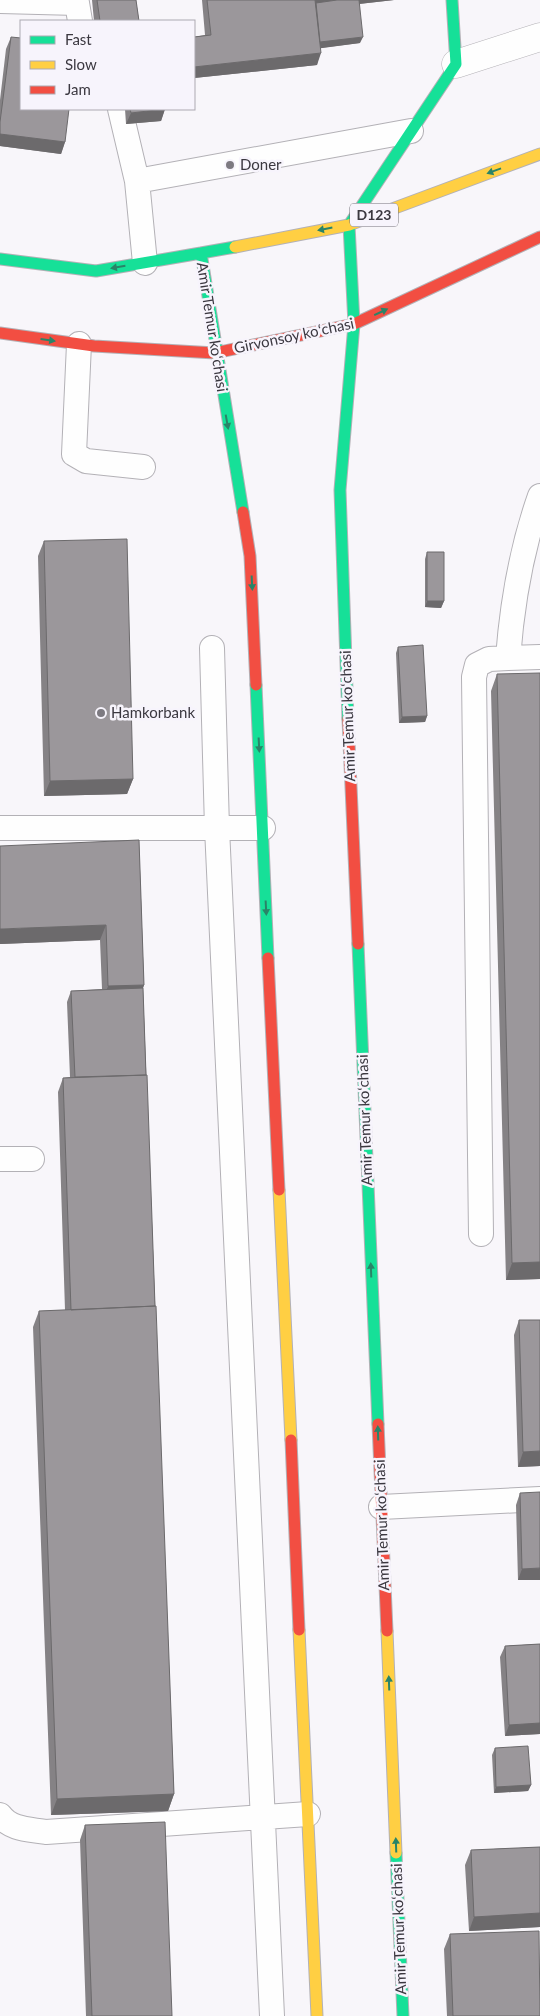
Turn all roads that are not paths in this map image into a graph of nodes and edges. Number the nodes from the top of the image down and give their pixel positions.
1 (452, 0) edge
2 (0, 1) edge
3 (80, 20) edge
4 (540, 37) edge
5 (456, 64) junction
6 (120, 110) edge
7 (411, 131) junction
8 (540, 154) edge
9 (137, 181) junction
10 (349, 225) junction
11 (540, 237) edge
12 (201, 253) junction
13 (0, 259) edge
14 (145, 263) junction
15 (354, 324) junction
16 (0, 333) edge
17 (79, 344) junction
18 (216, 353) junction
19 (143, 466) dead end
20 (540, 496) edge
21 (212, 648) dead end
22 (540, 657) edge
23 (508, 658) junction
24 (0, 828) edge
25 (217, 828) junction
26 (263, 828) junction
27 (0, 1159) edge
28 (32, 1159) dead end
29 (481, 1234) dead end
30 (540, 1499) edge
31 (382, 1507) junction
32 (308, 1814) junction
33 (0, 1815) edge
34 (262, 1817) junction
35 (272, 2016) edge
36 (317, 2016) edge
37 (403, 2016) edge

1 - 5 main road
2 - 3 lane
4 - 5 street
5 - 7 main road
6 - 9 lane
7 - 9 lane
7 - 10 main road
8 -> 10 main road, D123
9 - 14 lane
10 -> 12 main road, D123
10 - 15 main road, Amir Temur koʻchasi
15 -> 11 main road, Girvonsoy koʻchasi
12 - 14 main road
12 - 18 main road, Amir Temur koʻchasi
14 -> 13 main road
15 - 18 main road, Girvonsoy koʻchasi
31 -> 15 main road, Amir Temur koʻchasi
16 -> 17 main road, Girvonsoy koʻchasi
17 - 18 main road, Girvonsoy koʻchasi
17 - 19 lane
18 -> 26 main road, Amir Temur koʻchasi
20 - 23 lane
21 - 25 lane
22 - 23 lane
23 - 29 lane
24 - 25 lane
25 - 26 lane
25 - 34 lane
26 -> 32 main road, Amir Temur koʻchasi
27 - 28 lane
30 - 31 lane
37 -> 31 main road, Amir Temur koʻchasi
32 - 34 lane
32 - 36 main road, Amir Temur koʻchasi
33 - 34 lane
34 - 35 lane

